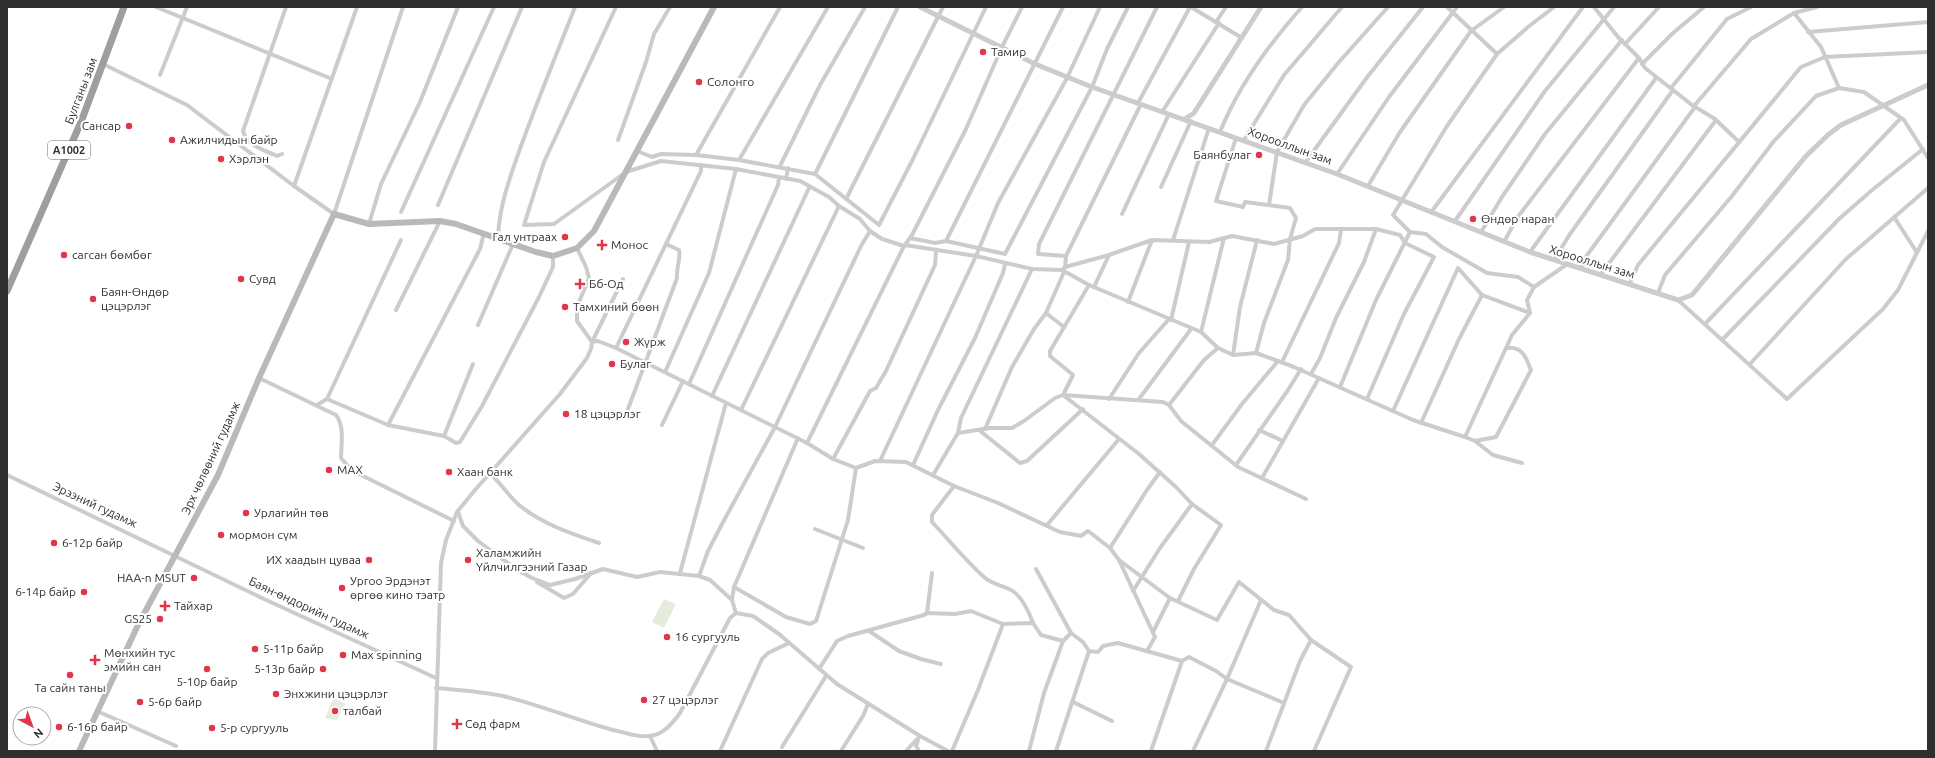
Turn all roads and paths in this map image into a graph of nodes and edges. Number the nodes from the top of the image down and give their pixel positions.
1 (124, 7) edge
2 (156, 7) edge
3 (187, 7) edge
4 (286, 7) edge
5 (357, 7) edge
6 (403, 7) edge
7 (458, 7) edge
8 (494, 7) edge
9 (522, 7) edge
10 (575, 7) edge
11 (616, 7) edge
12 (670, 7) edge
13 (714, 7) edge
14 (780, 7) edge
15 (828, 7) edge
16 (865, 7) edge
17 (898, 7) edge
18 (920, 7) edge
19 (943, 7) edge
20 (986, 7) edge
21 (1022, 7) edge
22 (1063, 7) edge
23 (1100, 7) edge
24 (1128, 7) edge
25 (1157, 7) edge
26 (1190, 7) edge
27 (1226, 7) edge
28 (1261, 7) edge
29 (1302, 7) edge
30 (1342, 7) edge
31 (1388, 7) edge
32 (1423, 7) edge
33 (1447, 7) edge
34 (1457, 7) edge
35 (1504, 7) edge
36 (1554, 7) edge
37 (1583, 7) edge
38 (1594, 7) edge
39 (1614, 7) edge
40 (1659, 7) edge
41 (1704, 7) edge
42 (1751, 7) edge
43 (1818, 7) edge
44 (1452, 12) junction
45 (1794, 13) junction
46 (938, 16) junction
47 (183, 18) junction
48 (1604, 19) junction
49 (1928, 22) edge
50 (1218, 23) junction
51 (1471, 31) junction
52 (1808, 32) junction
53 (973, 33) junction
54 (1242, 38) junction
55 (1623, 42) junction
56 (1002, 47) junction
57 (1928, 52) edge
58 (270, 54) junction
59 (1497, 54) junction
60 (1825, 57) junction
61 (1639, 58) junction
62 (103, 64) junction
63 (1035, 64) junction
64 (1642, 64) junction
65 (160, 75) dead end
66 (1067, 78) junction
67 (1656, 78) junction
68 (332, 79) junction
69 (1928, 85) edge
70 (1092, 87) junction
71 (1839, 88) junction
72 (1672, 89) junction
73 (1114, 95) junction
74 (1139, 104) junction
75 (1694, 106) junction
76 (1885, 106) junction
77 (1162, 112) junction
78 (1169, 114) junction
79 (1185, 119) junction
80 (1900, 119) junction
81 (1716, 120) junction
82 (1191, 121) junction
83 (1209, 128) junction
84 (1220, 132) junction
85 (1236, 138) junction
86 (618, 140) dead end
87 (1244, 140) junction
88 (1739, 142) junction
89 (1923, 149) junction
90 (638, 151) junction
91 (1277, 152) junction
92 (282, 154) dead end
93 (696, 155) junction
94 (1928, 158) edge
95 (739, 160) junction
96 (1305, 163) junction
97 (701, 165) junction
98 (780, 166) junction
99 (788, 168) junction
100 (736, 169) junction
101 (626, 172) junction
102 (815, 174) junction
103 (1337, 174) junction
104 (779, 178) junction
105 (786, 179) junction
106 (294, 186) junction
107 (1368, 186) junction
108 (1161, 187) dead end
109 (809, 188) junction
110 (1928, 188) edge
111 (846, 198) junction
112 (1401, 199) junction
113 (438, 205) dead end
114 (1269, 205) junction
115 (838, 206) junction
116 (1432, 211) junction
117 (401, 212) dead end
118 (334, 214) junction
119 (1122, 214) dead end
120 (1894, 217) junction
121 (440, 221) junction
122 (1455, 221) junction
123 (369, 224) junction
124 (1376, 229) junction
125 (1341, 230) junction
126 (870, 231) junction
127 (1928, 231) edge
128 (484, 232) junction
129 (1410, 232) junction
130 (1481, 232) junction
131 (498, 238) junction
132 (910, 238) junction
133 (1224, 238) junction
134 (1290, 239) junction
135 (402, 240) dead end
136 (1152, 240) junction
137 (1174, 240) junction
138 (1257, 240) junction
139 (946, 241) junction
140 (1189, 242) junction
141 (1504, 242) junction
142 (1405, 243) junction
143 (513, 244) junction
144 (666, 244) junction
145 (904, 246) junction
146 (577, 248) junction
147 (979, 248) junction
148 (936, 251) junction
149 (1916, 251) junction
150 (1530, 252) junction
151 (1109, 255) junction
152 (552, 256) junction
153 (976, 256) junction
154 (1066, 256) junction
155 (1554, 260) junction
156 (1005, 264) junction
157 (1566, 265) junction
158 (1032, 269) junction
159 (1581, 269) junction
160 (1064, 270) junction
161 (1601, 274) junction
162 (623, 279) dead end
163 (1630, 283) junction
164 (1089, 285) junction
165 (1094, 287) junction
166 (1534, 287) junction
167 (7, 291) edge
168 (1658, 293) junction
169 (1482, 295) junction
170 (1678, 300) junction
171 (1128, 302) junction
172 (396, 310) dead end
173 (1046, 313) junction
174 (1530, 314) junction
175 (1170, 319) junction
176 (1705, 324) junction
177 (478, 325) dead end
178 (1064, 327) junction
179 (1191, 329) junction
180 (1201, 332) junction
181 (1722, 340) junction
182 (592, 342) junction
183 (616, 348) junction
184 (1218, 348) junction
185 (1506, 348) junction
186 (1256, 353) junction
187 (1233, 355) junction
188 (644, 362) junction
189 (1280, 362) junction
190 (473, 364) dead end
191 (1750, 364) junction
192 (1301, 370) junction
193 (665, 372) junction
194 (1311, 374) junction
195 (259, 378) junction
196 (1319, 378) junction
197 (683, 381) junction
198 (689, 384) junction
199 (1340, 387) junction
200 (1063, 395) junction
201 (712, 396) junction
202 (327, 399) junction
203 (1109, 399) junction
204 (1367, 399) junction
205 (1139, 400) junction
206 (726, 403) junction
207 (317, 405) junction
208 (1169, 405) junction
209 (1083, 409) junction
210 (628, 410) dead end
211 (741, 410) junction
212 (1393, 411) junction
213 (1421, 423) junction
214 (388, 425) junction
215 (662, 425) dead end
216 (776, 427) junction
217 (985, 429) junction
218 (979, 430) junction
219 (1259, 430) junction
220 (958, 433) junction
221 (444, 436) junction
222 (1465, 437) junction
223 (798, 438) junction
224 (1120, 439) junction
225 (1283, 441) junction
226 (1475, 441) junction
227 (807, 443) junction
228 (1212, 445) junction
229 (833, 459) junction
230 (880, 461) junction
231 (1522, 463) dead end
232 (913, 465) junction
233 (1236, 465) junction
234 (856, 468) junction
235 (1160, 472) junction
236 (490, 473) junction
237 (7, 475) edge
238 (933, 475) junction
239 (1262, 478) junction
240 (954, 486) junction
241 (1306, 499) dead end
242 (1192, 504) junction
243 (457, 512) junction
244 (454, 521) junction
245 (1047, 525) junction
246 (815, 529) dead end
247 (842, 540) junction
248 (600, 543) dead end
249 (863, 548) dead end
250 (1110, 548) junction
251 (174, 554) junction
252 (1119, 560) junction
253 (1036, 569) dead end
254 (593, 571) junction
255 (680, 573) junction
256 (932, 574) dead end
257 (699, 576) junction
258 (532, 578) junction
259 (1143, 578) junction
260 (734, 587) junction
261 (1133, 591) junction
262 (1170, 598) junction
263 (732, 600) junction
264 (1261, 600) junction
265 (1178, 601) junction
266 (927, 613) junction
267 (736, 614) junction
268 (1033, 623) junction
269 (1003, 624) junction
270 (869, 631) junction
271 (1153, 632) junction
272 (1071, 634) junction
273 (1311, 640) junction
274 (1063, 641) junction
275 (789, 643) junction
276 (1089, 651) junction
277 (1147, 651) junction
278 (1182, 661) junction
279 (941, 664) dead end
280 (819, 670) junction
281 (826, 676) junction
282 (436, 678) junction
283 (1227, 679) junction
284 (436, 688) junction
285 (1073, 702) junction
286 (1284, 703) junction
287 (868, 704) junction
288 (97, 711) junction
289 (1112, 721) dead end
290 (650, 736) junction
291 (920, 736) junction
292 (176, 746) dead end
293 (782, 747) dead end
294 (79, 751) edge
295 (434, 751) edge
296 (657, 751) edge
297 (720, 751) edge
298 (841, 751) edge
299 (906, 751) edge
300 (918, 751) edge
301 (948, 751) edge
302 (952, 751) edge
303 (1029, 751) edge
304 (1056, 751) edge
305 (1151, 751) edge
306 (1193, 751) edge
307 (1266, 751) edge
308 (1314, 751) edge

1 - 62 highway, Булганы зам / A1002
2 - 47 street
3 - 47 street
4 - 58 street
5 - 68 street
6 - 118 street
7 - 123 street
8 - 117 street
9 - 113 street
10 - 131 street
11 - 101 street
12 - 86 street
13 - 90 main road
14 - 93 street
15 - 95 street
16 - 98 street
17 - 102 street
18 - 46 street, Хорооллын зам
19 - 46 street
20 - 53 street
21 - 56 street
22 - 63 street
23 - 66 street
24 - 70 street
25 - 73 street
26 - 50 street
26 - 74 street
27 - 50 street
28 - 54 street
29 - 84 street
30 - 87 street
31 - 91 street
32 - 96 street
33 - 44 street
34 - 44 street
35 - 51 street
36 - 59 street
37 - 116 street
38 - 48 street
39 - 48 street
40 - 55 street
41 - 64 street
42 - 72 street
43 - 45 street
44 - 51 street
44 - 103 street
45 - 52 street
45 - 75 street
46 - 53 street, Хорооллын зам
46 - 111 street
47 - 58 street
47 - 65 street
48 - 55 street
48 - 122 street
49 - 52 street
50 - 54 street
50 - 77 street
51 - 59 street
51 - 107 street
52 - 60 street
53 - 56 street, Хорооллын зам
53 - 111 street
54 - 79 street
55 - 61 street
55 - 130 street
56 - 63 street, Хорооллын зам
56 - 132 street
57 - 60 street
58 - 68 street
58 - 92 street
59 - 112 street
60 - 71 street
60 - 88 street
61 - 64 street
61 - 141 street
62 - 106 street
62 - 167 highway, Булганы зам / A1002
63 - 66 street, Хорооллын зам
63 - 139 street
64 - 67 street
66 - 70 street, Хорооллын зам
66 - 147 street
67 - 72 street
67 - 150 street
68 - 106 street
69 - 76 street
70 - 73 street, Хорооллын зам
70 - 147 street
71 - 76 street
71 - 168 street
72 - 75 street
72 - 155 street
73 - 74 street, Хорооллын зам
73 - 154 street
74 - 77 street, Хорооллын зам
74 - 154 street
75 - 81 street
75 - 159 street
76 - 80 street
76 - 170 street
77 - 78 street, Хорооллын зам
78 - 79 street, Хорооллын зам
78 - 119 street
79 - 82 street, Хорооллын зам
80 - 89 street
80 - 176 street
81 - 88 street
81 - 161 street
82 - 83 street, Хорооллын зам
82 - 108 street
83 - 84 street, Хорооллын зам
83 - 137 street
84 - 85 street, Хорооллын зам
85 - 87 street, Хорооллын зам
85 - 114 street
87 - 91 street, Хорооллын зам
88 - 163 street
89 - 94 street
89 - 181 street
90 - 93 street
90 - 101 main road
91 - 96 street, Хорооллын зам
91 - 114 street
93 - 95 street
95 - 98 street
96 - 103 street, Хорооллын зам
97 - 100 street
97 - 101 street
97 - 144 street
98 - 99 street
99 - 102 street
99 - 105 street
100 - 104 street
100 - 193 street
101 - 146 main road
102 - 111 street
103 - 107 street, Хорооллын зам
104 - 105 street
104 - 198 street
105 - 109 street
106 - 118 street
107 - 112 street, Хорооллын зам
109 - 115 street
109 - 201 street
110 - 120 street
112 - 116 street, Хорооллын зам
112 - 129 street
114 - 134 street
115 - 126 street
115 - 211 street
116 - 122 street, Хорооллын зам
118 - 123 main road
118 - 195 main road, Эрх чөлөөний гудамж
120 - 149 street
120 - 191 street
121 - 123 main road
121 - 128 main road
121 - 172 street
122 - 130 street, Хорооллын зам
124 - 125 street
124 - 142 street
124 - 194 street
125 - 134 street
125 - 189 street
126 - 145 street
126 - 216 street
127 - 149 street
128 - 131 main road
128 - 214 street
129 - 142 street
129 - 166 street
130 - 141 street, Хорооллын зам
131 - 143 main road
132 - 139 street
132 - 145 street
133 - 138 street
133 - 140 street
133 - 180 street
134 - 138 street
134 - 186 street
135 - 202 street
136 - 137 street
136 - 151 street
136 - 171 street
137 - 140 street
138 - 187 street
139 - 147 street
140 - 175 street
141 - 150 street, Хорооллын зам
142 - 199 street
142 - 204 street
143 - 152 main road
143 - 177 street
144 - 183 street
144 - 188 street
145 - 148 street
145 - 227 street
146 - 152 main road
146 - 182 street
147 - 153 street
148 - 153 street
148 - 229 street
149 - 191 street
150 - 155 street, Хорооллын зам
151 - 160 street
151 - 165 street
152 - 221 street
153 - 156 street
153 - 230 street
154 - 160 street
155 - 157 street, Хорооллын зам
156 - 158 street
156 - 232 street
157 - 159 street, Хорооллын зам
157 - 166 street
158 - 160 street
158 - 220 street
159 - 161 street, Хорооллын зам
160 - 164 street
160 - 173 street
161 - 163 street, Хорооллын зам
162 - 182 street
163 - 168 street, Хорооллын зам
164 - 165 street
164 - 178 street
165 - 171 street
166 - 174 street
168 - 170 street, Хорооллын зам
169 - 174 street
169 - 212 street
169 - 213 street
170 - 176 street
171 - 175 street
173 - 178 street
173 - 217 street
174 - 185 street
175 - 179 street
175 - 203 street
176 - 181 street
178 - 200 street
179 - 180 street
179 - 205 street
180 - 184 street
181 - 191 street
182 - 183 street
182 - 236 street
183 - 188 street
184 - 187 street
184 - 208 street
185 - 222 street
185 - 226 street
186 - 187 street
186 - 189 street
188 - 193 street
188 - 210 street
189 - 192 street
189 - 228 street
190 - 221 street
192 - 194 street
192 - 219 street
193 - 197 street
194 - 196 street
195 - 207 street
195 - 251 main road, Эрх чөлөөний гудамж
196 - 199 street
196 - 225 street
197 - 198 street
197 - 215 street
198 - 201 street
199 - 204 street
200 - 203 street
200 - 209 street
200 - 217 street
201 - 206 street
202 - 207 street
202 - 214 street
203 - 205 street
204 - 212 street
205 - 208 street
206 - 211 street
206 - 255 street
207 - 244 street
208 - 228 street
209 - 218 street
209 - 224 street
211 - 216 street
212 - 213 street
213 - 222 street
214 - 221 street
216 - 223 street
216 - 257 street
217 - 218 street
218 - 220 street
219 - 225 street
219 - 233 street
220 - 238 street
222 - 226 street
223 - 227 street
223 - 260 street
224 - 235 street
224 - 245 street
225 - 239 street
226 - 231 street
227 - 229 street
228 - 233 street
229 - 234 street
230 - 232 street
230 - 234 street
232 - 238 street
233 - 239 street
234 - 247 street
235 - 242 street
235 - 250 street
236 - 243 street
236 - 248 street
237 - 251 street, Эрээний гудамж
238 - 240 street
239 - 241 street
240 - 245 street
240 - 268 street
242 - 259 street
242 - 265 street
243 - 244 street
243 - 258 street
244 - 282 street
245 - 250 street
246 - 247 street
247 - 249 street
247 - 260 street
250 - 252 street
251 - 282 street, Баян-өндорийн гудамж
251 - 288 main road, Эрх чөлөөний гудамж
252 - 259 street
252 - 261 street
253 - 272 street
254 - 255 street
254 - 258 street
254 - 258 street
255 - 257 street
256 - 266 street
257 - 263 street
259 - 261 street
259 - 262 street
260 - 263 street
261 - 271 street
262 - 265 street
262 - 271 street
263 - 267 street
264 - 265 street
264 - 273 street
264 - 283 street
266 - 269 street
266 - 270 street
267 - 275 street
267 - 290 street
268 - 269 street
268 - 274 street
269 - 302 street
270 - 279 street
270 - 280 street
271 - 277 street
272 - 274 street
272 - 276 street
273 - 286 street
273 - 308 street
274 - 303 street
275 - 280 street
275 - 297 street
276 - 277 street
276 - 285 street
277 - 278 street
278 - 283 street
278 - 305 street
280 - 281 street
281 - 287 street
281 - 293 street
282 - 284 street
283 - 286 street
283 - 306 street
284 - 290 street
284 - 295 street
285 - 289 street
285 - 304 street
286 - 307 street
287 - 291 street
287 - 298 street
288 - 292 street
288 - 294 main road, Эрх чөлөөний гудамж
290 - 296 street
291 - 299 street
291 - 300 street
291 - 301 street

